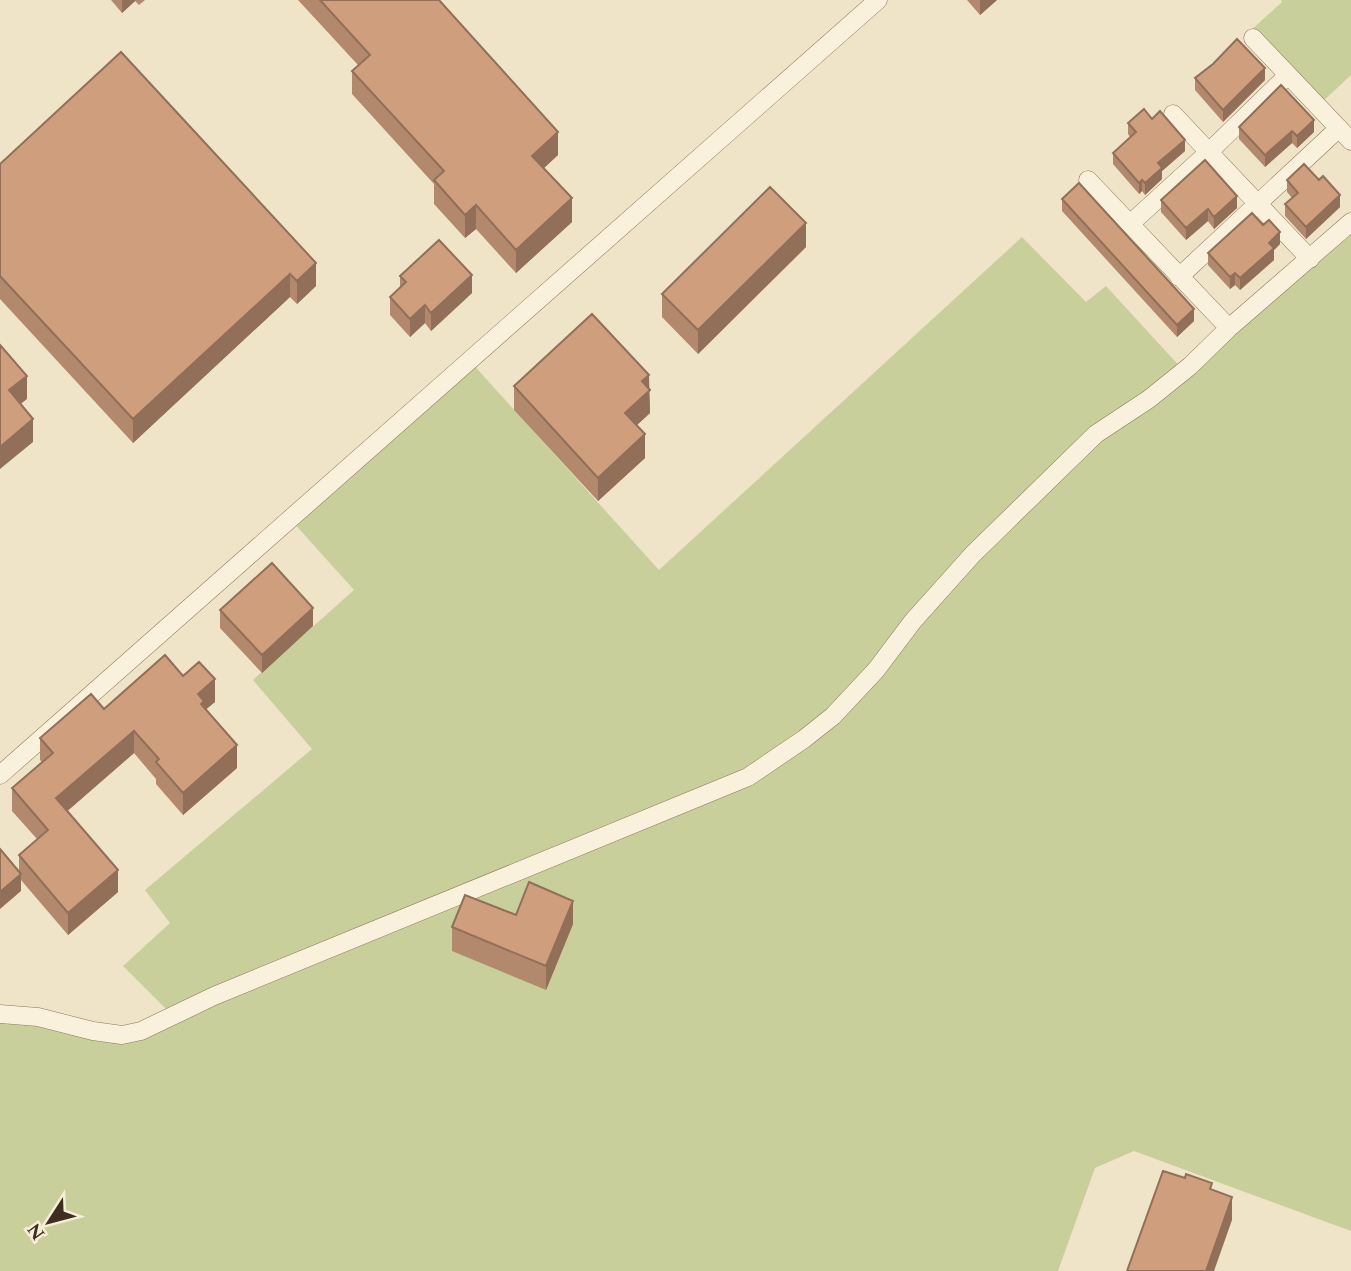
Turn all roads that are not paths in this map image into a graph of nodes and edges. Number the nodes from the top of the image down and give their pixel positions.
1 (878, 0) edge
2 (1253, 38) dead end
3 (1288, 75) junction
4 (1173, 114) dead end
5 (1345, 134) edge
6 (1210, 151) junction
7 (1088, 180) dead end
8 (1258, 205) junction
9 (1351, 222) edge
10 (1130, 224) junction
11 (1310, 259) junction
12 (1179, 277) junction
13 (1229, 328) junction
14 (0, 775) edge
15 (0, 1014) edge

1 - 14 street
2 - 3 street
3 - 5 street
3 - 6 street
4 - 6 street
5 - 8 street
6 - 8 street
6 - 10 street
7 - 10 street
8 - 11 street
8 - 12 street
9 - 11 street
10 - 12 street
11 - 13 street
12 - 13 street
13 - 15 street

